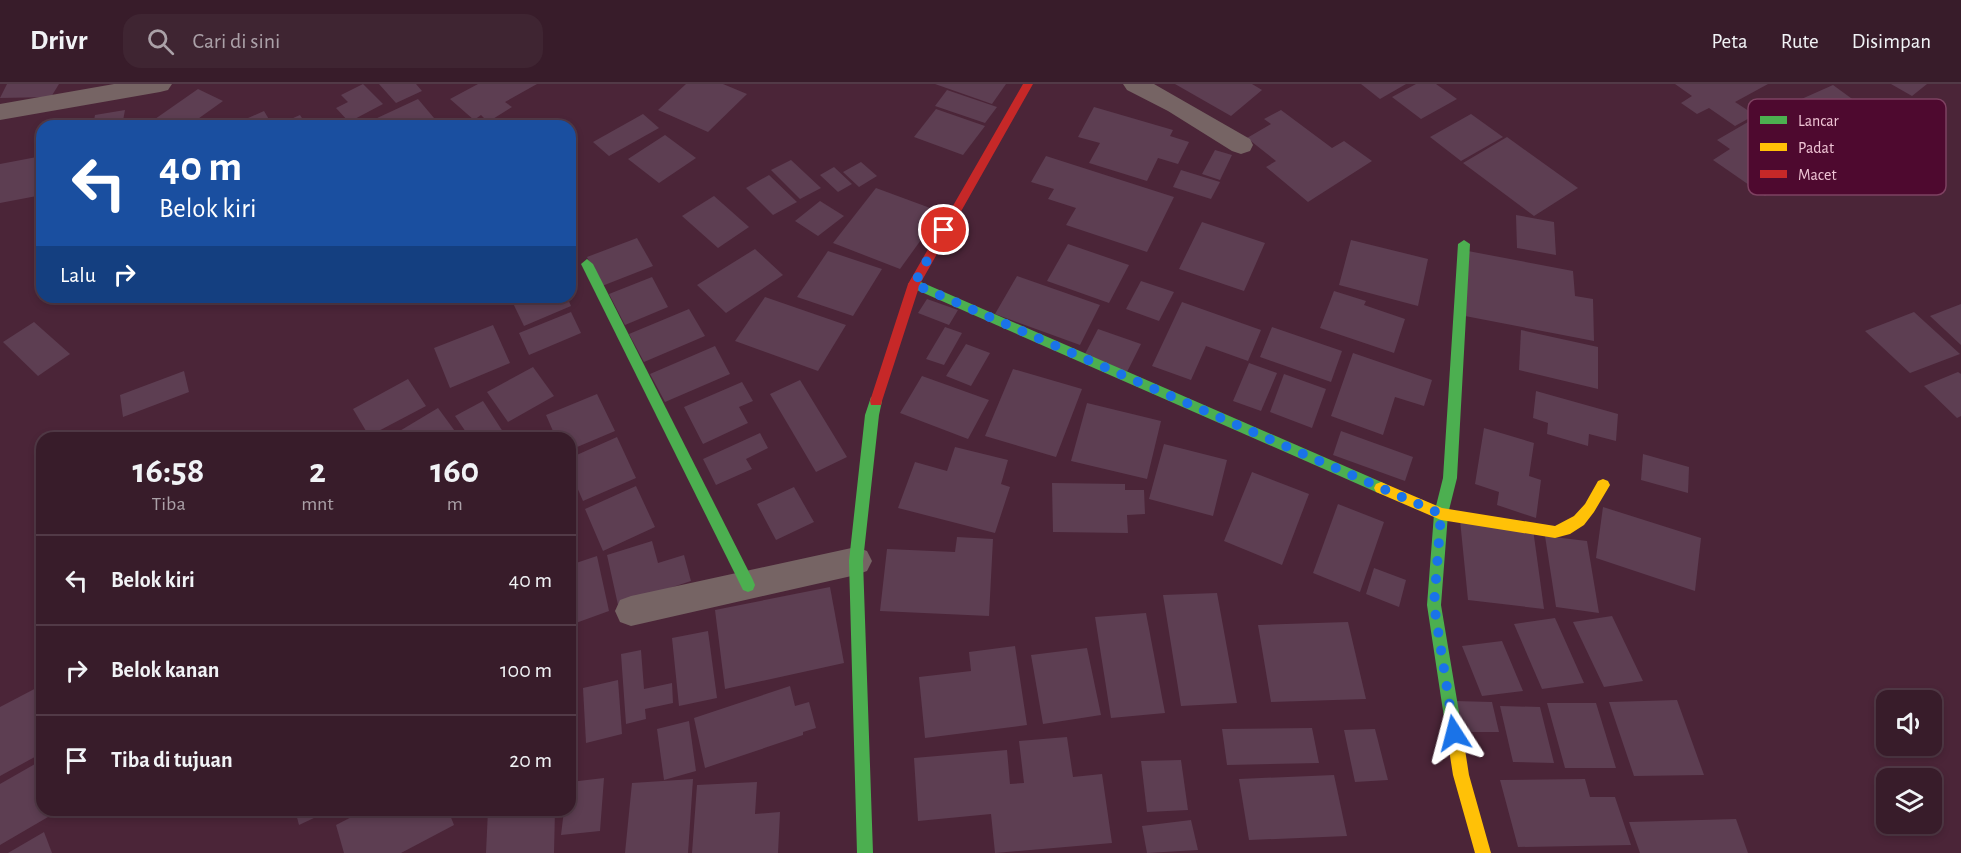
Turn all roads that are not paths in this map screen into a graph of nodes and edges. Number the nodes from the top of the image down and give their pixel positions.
1 (160, 84) edge
2 (1028, 84) edge
3 (1136, 84) edge
4 (0, 112) edge
5 (1241, 145) dead end
6 (1464, 244) dead end
7 (587, 264) dead end
8 (914, 284) junction
9 (1603, 485) dead end
10 (1441, 514) junction
11 (856, 561) junction
12 (748, 585) junction
13 (631, 611) dead end
14 (865, 853) edge
15 (1483, 853) edge

1 - 4 street
2 - 8 street
3 - 5 street
6 - 10 street
7 - 12 street
8 - 10 street
8 - 11 street
9 - 10 street
10 - 15 street
11 - 12 street
11 - 14 street
12 - 13 street

